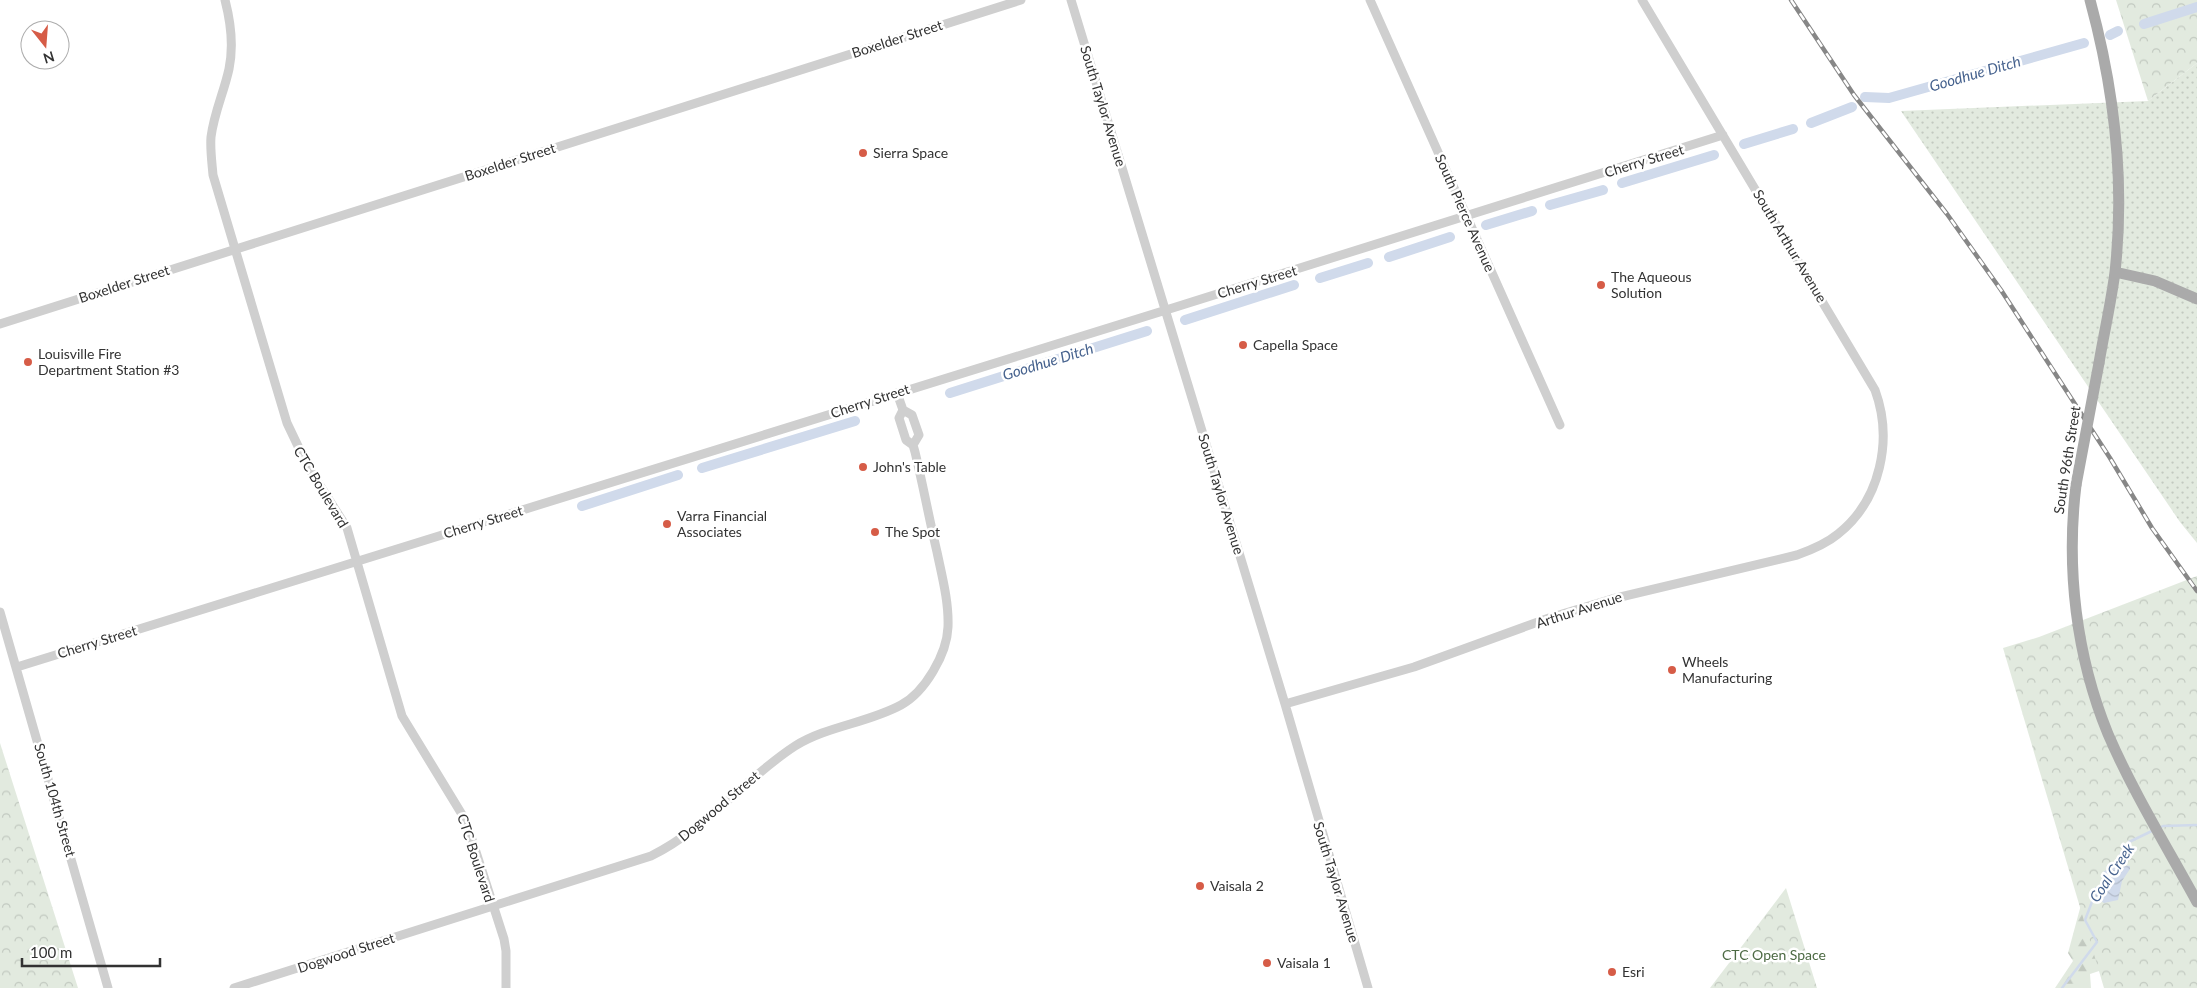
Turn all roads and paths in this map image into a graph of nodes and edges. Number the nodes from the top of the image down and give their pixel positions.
1 (225, 0) edge
2 (1021, 0) edge
3 (1071, 0) edge
4 (1370, 0) edge
5 (1642, 0) edge
6 (2090, 0) edge
7 (1723, 135) junction
8 (1466, 216) junction
9 (235, 249) junction
10 (2115, 272) junction
11 (2197, 299) edge
12 (1166, 310) junction
13 (0, 324) edge
14 (898, 392) junction
15 (903, 410) junction
16 (1560, 425) dead end
17 (913, 445) junction
18 (1863, 505) joint
19 (357, 561) junction
20 (0, 612) edge
21 (17, 667) junction
22 (1285, 704) junction
23 (2197, 902) edge
24 (492, 907) junction
25 (108, 988) edge
26 (234, 988) edge
27 (506, 988) edge
28 (1368, 988) edge

1 - 9 street, CTC Boulevard
2 - 9 street, Boxelder Street
3 - 12 street, South Taylor Avenue
4 - 8 street, South Pierce Avenue
5 - 7 street, South Arthur Avenue
6 - 10 main road, South 96th Street
7 - 8 street, Cherry Street
7 - 18 street, South Arthur Avenue
8 - 12 street, Cherry Street
8 - 16 street, South Pierce Avenue
9 - 13 street, Boxelder Street
9 - 19 street, CTC Boulevard
10 - 11 main road
10 - 23 main road, South 96th Street, bridge
12 - 14 street, Cherry Street
12 - 22 street, South Taylor Avenue
14 - 15 street, Dogwood Street
14 - 19 street, Cherry Street
15 - 17 street, Dogwood Street
15 - 17 street, Dogwood Street
17 - 24 street, Dogwood Street
18 - 22 street, Arthur Avenue
19 - 21 street, Cherry Street
19 - 24 street, CTC Boulevard
20 - 21 street, South 104th Street
21 - 25 street, South 104th Street
22 - 28 street, South Taylor Avenue
24 - 26 street, Dogwood Street
24 - 27 street, CTC Boulevard

